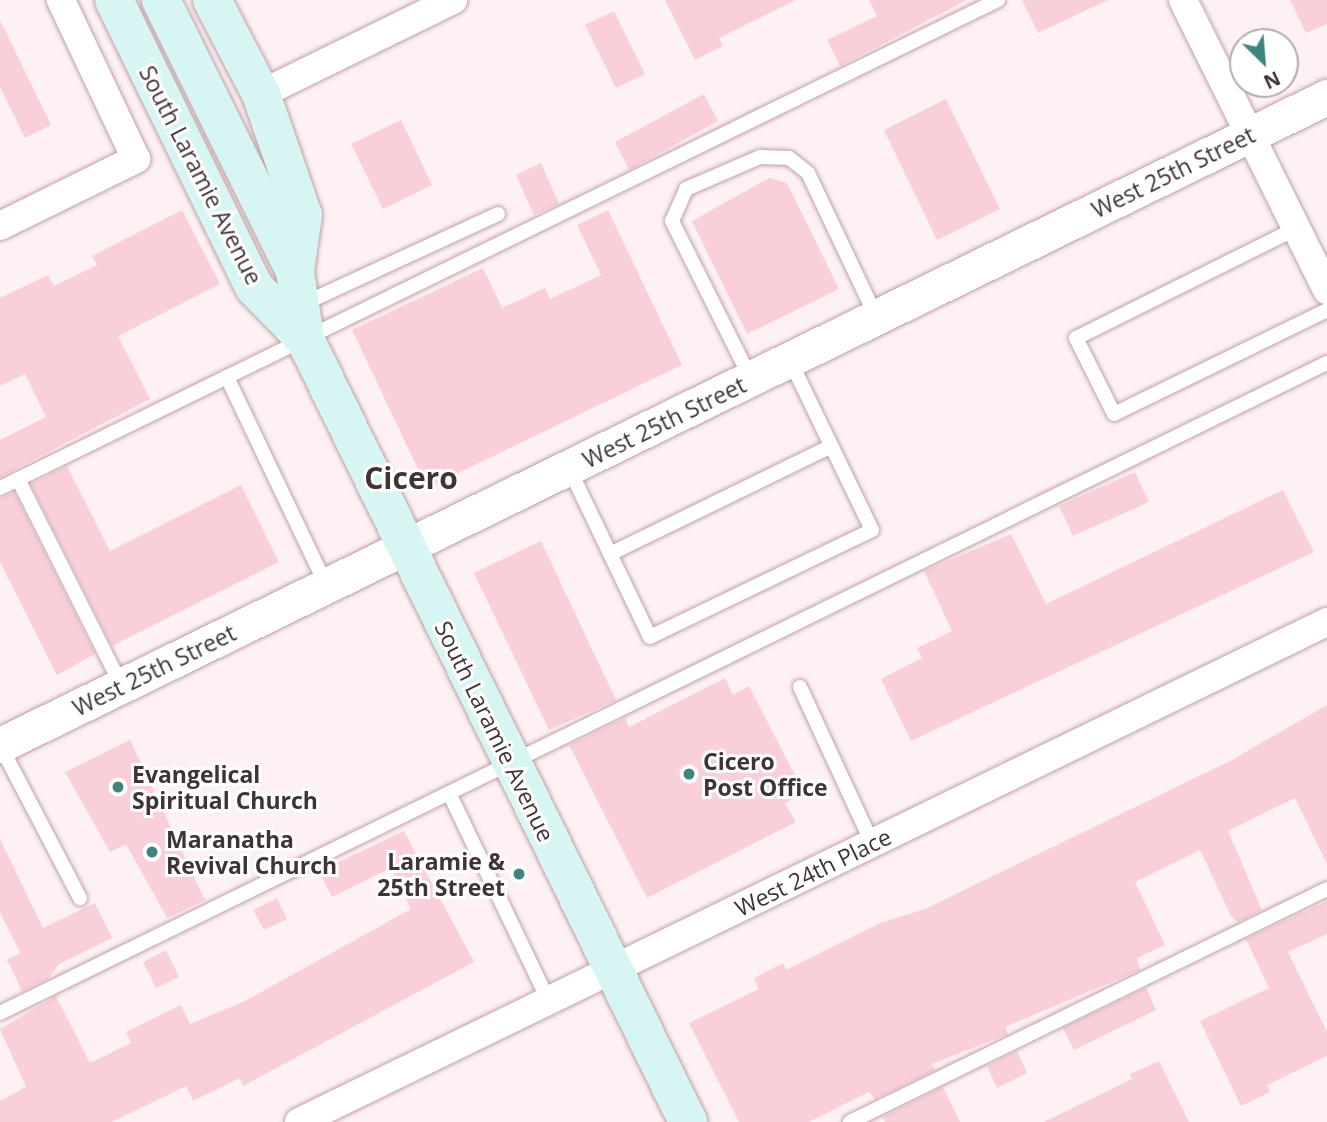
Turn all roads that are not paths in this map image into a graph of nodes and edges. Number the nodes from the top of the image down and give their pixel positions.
1 (61, 0) edge
2 (161, 0) edge
3 (212, 0) edge
4 (453, 0) edge
5 (998, 0) edge
6 (1184, 0) edge
7 (115, 2) edge
8 (261, 94) junction
9 (1327, 98) edge
10 (1250, 135) junction
11 (498, 214) dead end
12 (0, 226) edge
13 (1297, 228) junction
14 (1327, 290) edge
15 (295, 307) junction
16 (1327, 310) edge
17 (877, 317) junction
18 (789, 360) junction
19 (1327, 363) edge
20 (227, 377) junction
21 (751, 379) junction
22 (831, 446) junction
23 (569, 468) junction
24 (18, 479) junction
25 (0, 488) edge
26 (405, 548) junction
27 (610, 554) junction
28 (327, 586) junction
29 (1327, 622) edge
30 (122, 686) junction
31 (800, 687) dead end
32 (0, 745) edge
33 (510, 763) junction
34 (449, 793) junction
35 (872, 843) junction
36 (1327, 888) edge
37 (80, 898) dead end
38 (612, 969) junction
39 (548, 1000) junction
40 (0, 1013) edge
41 (299, 1122) edge
42 (688, 1122) edge
43 (850, 1122) edge

1 - 12 street
2 - 15 main road, South Laramie Avenue
3 - 8 main road
4 - 8 street
5 - 15 lane
6 - 10 street
7 - 15 main road, South Laramie Avenue
8 - 15 main road
9 - 10 street, West 25th Street
10 - 13 street
10 - 17 street, West 25th Street
11 - 15 lane
13 - 14 street
13 - 16 lane
15 - 20 lane
15 - 26 main road, South Laramie Avenue
17 - 18 street, West 25th Street
17 - 21 lane
18 - 21 street, West 25th Street
18 - 22 lane
19 - 33 lane
20 - 24 lane
20 - 28 lane
21 - 23 street, West 25th Street
22 - 27 lane
22 - 27 lane
23 - 26 street, West 25th Street
23 - 27 lane
24 - 25 lane
24 - 30 lane
26 - 28 street, West 25th Street
26 - 33 main road, South Laramie Avenue
28 - 30 street, West 25th Street
29 - 35 street, West 24th Place
30 - 32 street, West 25th Street
31 - 35 lane
32 - 37 lane
33 - 34 lane
33 - 38 main road, South Laramie Avenue
34 - 39 lane
34 - 40 lane
35 - 38 street, West 24th Place
36 - 43 lane
38 - 39 street, West 24th Place
38 - 42 main road, South Laramie Avenue
39 - 41 street, West 24th Place

